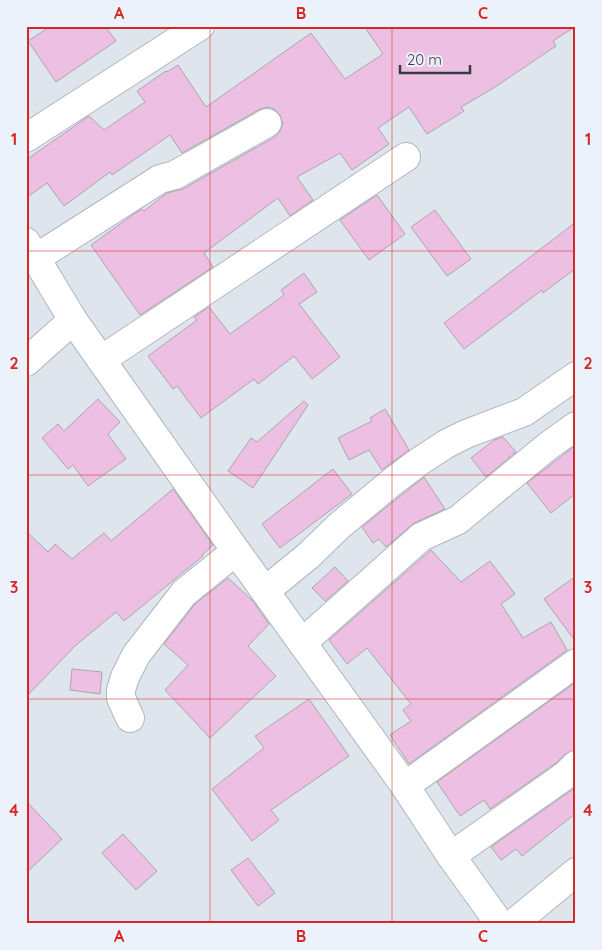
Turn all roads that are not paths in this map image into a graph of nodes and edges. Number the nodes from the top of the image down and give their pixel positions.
1 (200, 26) edge
2 (267, 123) dead end
3 (26, 138) edge
4 (406, 157) dead end
5 (31, 250) edge
6 (73, 320) junction
7 (101, 360) junction
8 (26, 362) edge
9 (576, 376) edge
10 (576, 426) edge
11 (236, 551) junction
12 (266, 591) junction
13 (302, 643) junction
14 (576, 663) edge
15 (130, 718) dead end
16 (576, 766) edge
17 (405, 786) junction
18 (451, 856) junction
19 (576, 872) edge
20 (500, 924) edge
21 (513, 924) edge

1 - 3 street
2 - 5 street
4 - 7 street
5 - 6 street
6 - 7 street
6 - 8 street
7 - 11 street
9 - 12 street
10 - 13 street
11 - 12 street
11 - 15 street
12 - 13 street
13 - 17 street
14 - 17 street
16 - 18 street
17 - 18 street
18 - 20 street
19 - 21 street

